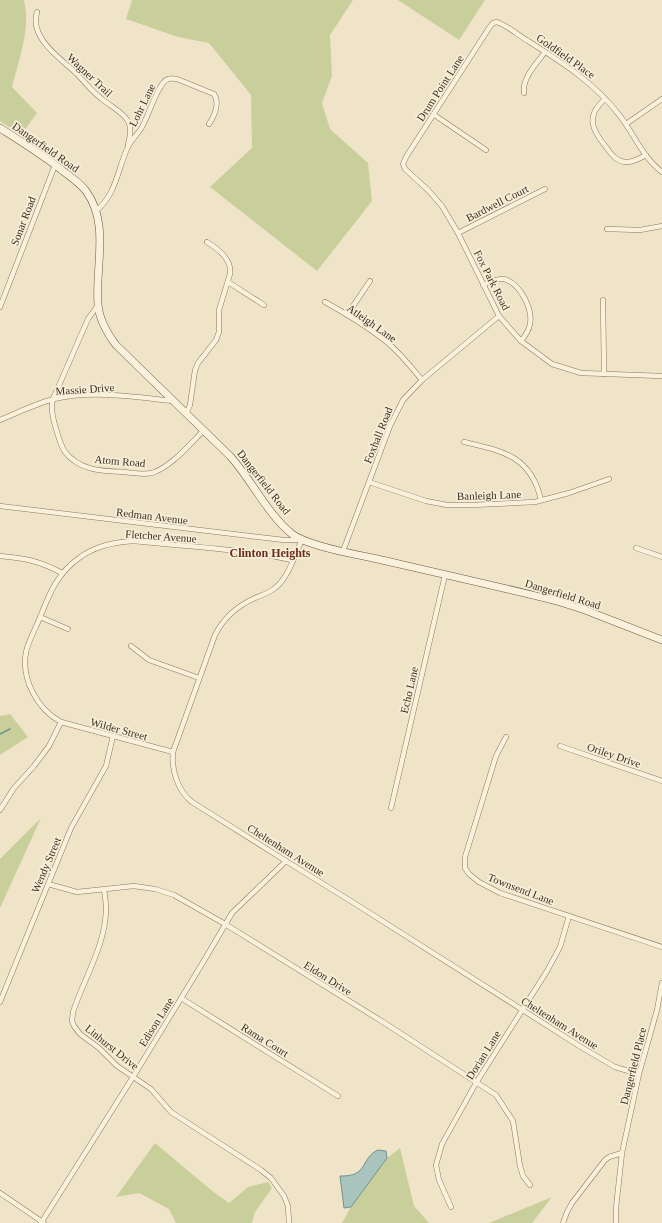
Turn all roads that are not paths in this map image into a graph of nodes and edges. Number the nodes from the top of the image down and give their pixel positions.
1 (37, 12) dead end
2 (495, 22) joint
3 (545, 52) junction
4 (524, 93) dead end
5 (605, 99) junction
6 (662, 99) edge
7 (433, 114) junction
8 (209, 124) dead end
9 (626, 124) junction
10 (0, 128) edge
11 (127, 148) junction
12 (486, 150) dead end
13 (646, 155) junction
14 (55, 165) junction
15 (403, 165) joint
16 (662, 172) edge
17 (545, 189) dead end
18 (96, 211) junction
19 (662, 226) edge
20 (607, 229) dead end
21 (458, 233) junction
22 (207, 242) dead end
23 (370, 281) dead end
24 (228, 282) junction
25 (483, 285) junction
26 (603, 300) dead end
27 (325, 302) dead end
28 (98, 305) junction
29 (264, 305) dead end
30 (0, 307) edge
31 (348, 315) junction
32 (499, 316) junction
33 (521, 341) junction
34 (604, 374) junction
35 (662, 376) edge
36 (422, 380) junction
37 (53, 399) junction
38 (174, 401) junction
39 (186, 414) junction
40 (0, 420) edge
41 (204, 430) junction
42 (464, 442) dead end
43 (610, 479) dead end
44 (369, 482) junction
45 (541, 500) junction
46 (0, 506) edge
47 (302, 540) junction
48 (636, 548) dead end
49 (343, 551) junction
50 (0, 556) edge
51 (662, 557) edge
52 (292, 560) junction
53 (62, 573) junction
54 (445, 575) junction
55 (40, 618) junction
56 (68, 629) dead end
57 (662, 640) edge
58 (131, 646) dead end
59 (199, 678) junction
60 (60, 722) junction
61 (113, 736) junction
62 (506, 737) dead end
63 (560, 746) dead end
64 (173, 752) junction
65 (662, 781) edge
66 (391, 808) dead end
67 (0, 810) edge
68 (286, 862) junction
69 (48, 884) junction
70 (104, 890) junction
71 (569, 916) junction
72 (225, 924) junction
73 (662, 947) edge
74 (662, 983) edge
75 (181, 998) junction
76 (0, 1002) edge
77 (523, 1010) junction
78 (639, 1074) junction
79 (133, 1077) junction
80 (476, 1082) junction
81 (338, 1096) dead end
82 (622, 1153) junction
83 (530, 1185) dead end
84 (0, 1193) edge
85 (451, 1207) dead end
86 (42, 1222) edge
87 (289, 1223) edge
88 (563, 1223) edge
89 (616, 1223) edge

1 - 11 street, Wagner Trail
2 - 3 street, Goldfield Place
2 - 7 street, Drum Point Lane
3 - 4 street
3 - 5 street, Goldfield Place
5 - 9 street, Goldfield Place
5 - 13 street
6 - 9 street
7 - 12 street
7 - 15 street, Drum Point Lane
8 - 11 street, Lohr Lane
9 - 13 street, Goldfield Place
10 - 14 street, Dangerfield Road
11 - 18 street, Lohr Lane
13 - 16 street, Goldfield Place
14 - 18 street, Dangerfield Road
14 - 30 street, Sonar Road
15 - 21 street, Fox Park Road
17 - 21 street, Bardwell Court
18 - 28 street, Dangerfield Road
19 - 20 street
21 - 25 street, Fox Park Road
22 - 24 street
23 - 31 street
24 - 29 street
24 - 39 street
25 - 32 street, Fox Park Road
25 - 33 street
26 - 34 street
27 - 31 street, Atleigh Lane
28 - 37 street, Atom Road
28 - 38 street, Dangerfield Road
31 - 36 street, Atleigh Lane
32 - 33 street, Fox Park Road
32 - 36 street, Foxhall Road
33 - 34 street, Fox Park Road
34 - 35 street, Fox Park Road
36 - 44 street, Foxhall Road
37 - 38 street, Massie Drive
37 - 40 street, Massie Drive
37 - 41 street, Atom Road
38 - 39 street, Dangerfield Road
39 - 41 street, Dangerfield Road
41 - 47 street, Dangerfield Road
42 - 45 street
43 - 45 street, Banleigh Lane
44 - 45 street, Banleigh Lane
44 - 49 street, Foxhall Road
46 - 47 street, Redman Avenue
47 - 49 street, Dangerfield Road
47 - 52 street, Cheltenham Avenue
48 - 51 street
49 - 54 street, Dangerfield Road
50 - 53 street
52 - 53 street, Fletcher Avenue
52 - 59 street, Cheltenham Avenue
53 - 55 street, Fletcher Avenue
54 - 57 street, Dangerfield Road
54 - 66 street, Echo Lane
55 - 56 street
55 - 60 street, Fletcher Avenue
58 - 59 street
59 - 64 street, Cheltenham Avenue
60 - 61 street, Wilder Street
60 - 67 street
61 - 64 street, Wilder Street
61 - 69 street, Wendy Street
62 - 71 street, Townsend Lane
63 - 65 street, Oriley Drive
64 - 68 street, Cheltenham Avenue
68 - 72 street, Edison Lane
68 - 77 street, Cheltenham Avenue
69 - 70 street, Eldon Drive
69 - 76 street, Wendy Street
70 - 72 street, Eldon Drive
70 - 79 street, Linhurst Drive
71 - 73 street, Townsend Lane
71 - 77 street, Dorian Lane
72 - 75 street, Edison Lane
72 - 80 street, Eldon Drive
74 - 78 street, Dangerfield Place
75 - 79 street, Edison Lane
75 - 81 street, Rama Court
77 - 78 street, Cheltenham Avenue
77 - 80 street, Dorian Lane
78 - 82 street, Dangerfield Place
79 - 86 street, Edison Lane
79 - 87 street, Linhurst Drive
80 - 83 street, Eldon Drive
80 - 85 street, Dorian Lane
82 - 88 street
82 - 89 street, Dangerfield Place
84 - 86 street

